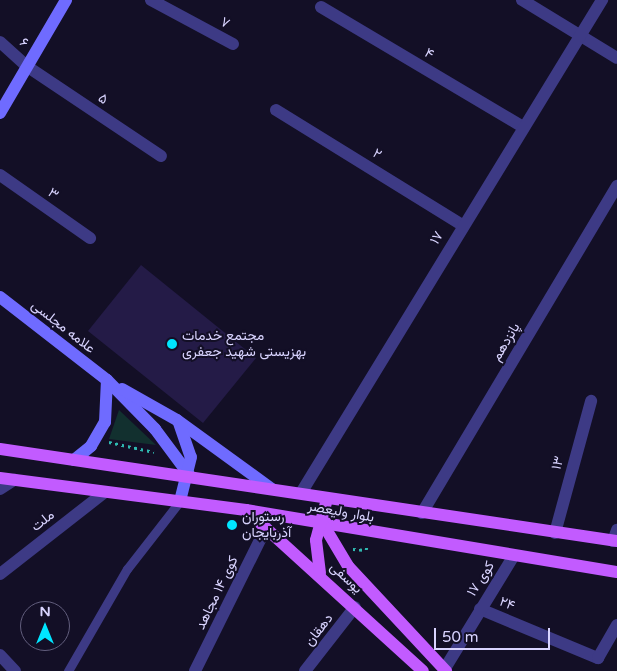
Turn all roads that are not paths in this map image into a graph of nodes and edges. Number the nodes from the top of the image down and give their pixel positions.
1 (66, 0) edge
2 (151, 0) edge
3 (522, 0) edge
4 (602, 0) edge
5 (321, 7) dead end
6 (579, 35) junction
7 (0, 42) edge
8 (233, 44) dead end
9 (617, 58) edge
10 (28, 67) junction
11 (276, 110) dead end
12 (0, 113) edge
13 (523, 127) junction
14 (161, 156) dead end
15 (0, 175) edge
16 (617, 186) edge
17 (462, 225) junction
18 (90, 238) dead end
19 (0, 297) edge
20 (107, 380) junction
21 (591, 400) dead end
22 (177, 420) junction
23 (0, 449) edge
24 (74, 460) junction
25 (190, 476) junction
26 (0, 478) edge
27 (14, 480) junction
28 (0, 489) edge
29 (272, 489) junction
30 (104, 492) junction
31 (301, 493) junction
32 (327, 498) junction
33 (180, 501) junction
34 (246, 510) junction
35 (422, 513) junction
36 (323, 524) junction
37 (266, 528) junction
38 (555, 533) junction
39 (616, 537) edge
40 (514, 557) junction
41 (617, 572) edge
42 (320, 573) junction
43 (0, 574) edge
44 (355, 607) junction
45 (480, 609) junction
46 (617, 625) edge
47 (0, 655) edge
48 (445, 670) edge
49 (15, 671) edge
50 (68, 671) edge
51 (195, 671) edge
52 (306, 671) edge
53 (423, 671) edge

1 - 10 main road
2 - 8 street, ۷
3 - 6 street
4 - 6 street, ۱۷
5 - 13 street, ۴
6 - 9 street
6 - 13 street, ۱۷
7 - 10 street, ۶
10 - 12 main road
10 - 14 street, ۵
11 - 17 street, ۲
13 - 17 street, ۱۷
15 - 18 street, ۳
16 - 35 street, پانزدهم
17 - 31 street, ۱۷
19 - 20 main road, علامه مجلسی
20 - 22 main road
20 - 24 main road
20 - 25 main road
21 - 38 street, ۱۳
22 - 25 main road
22 - 29 main road
23 - 24 main road, بلوار ولیعصر
24 - 25 main road, بلوار ولیعصر
25 - 29 main road, بلوار ولیعصر
25 - 33 main road
26 - 27 main road, بلوار ولیعصر
27 - 28 street
27 - 30 main road, بلوار ولیعصر
29 - 31 main road, بلوار ولیعصر
30 - 33 main road, بلوار ولیعصر
30 - 43 street, ملت
31 - 32 main road, بلوار ولیعصر
32 - 35 main road, بلوار ولیعصر
32 - 36 main road
33 - 34 main road, بلوار ولیعصر
33 - 50 lane
34 - 36 main road, بلوار ولیعصر
34 - 37 main road, یوسفی
35 - 38 main road, بلوار ولیعصر
36 - 40 main road, بلوار ولیعصر
36 - 42 main road
36 - 48 main road, یوسفی
37 - 42 main road, یوسفی
37 - 51 street, کوی ۱۴ مجاهد
38 - 39 main road, بلوار ولیعصر
40 - 41 main road, بلوار ولیعصر
40 - 45 street, کوی ۱۷
42 - 44 main road, یوسفی
44 - 52 street, دهقان
44 - 53 main road, یوسفی
45 - 46 street, ۲۴
45 - 48 street, کوی ۱۷
47 - 49 street

